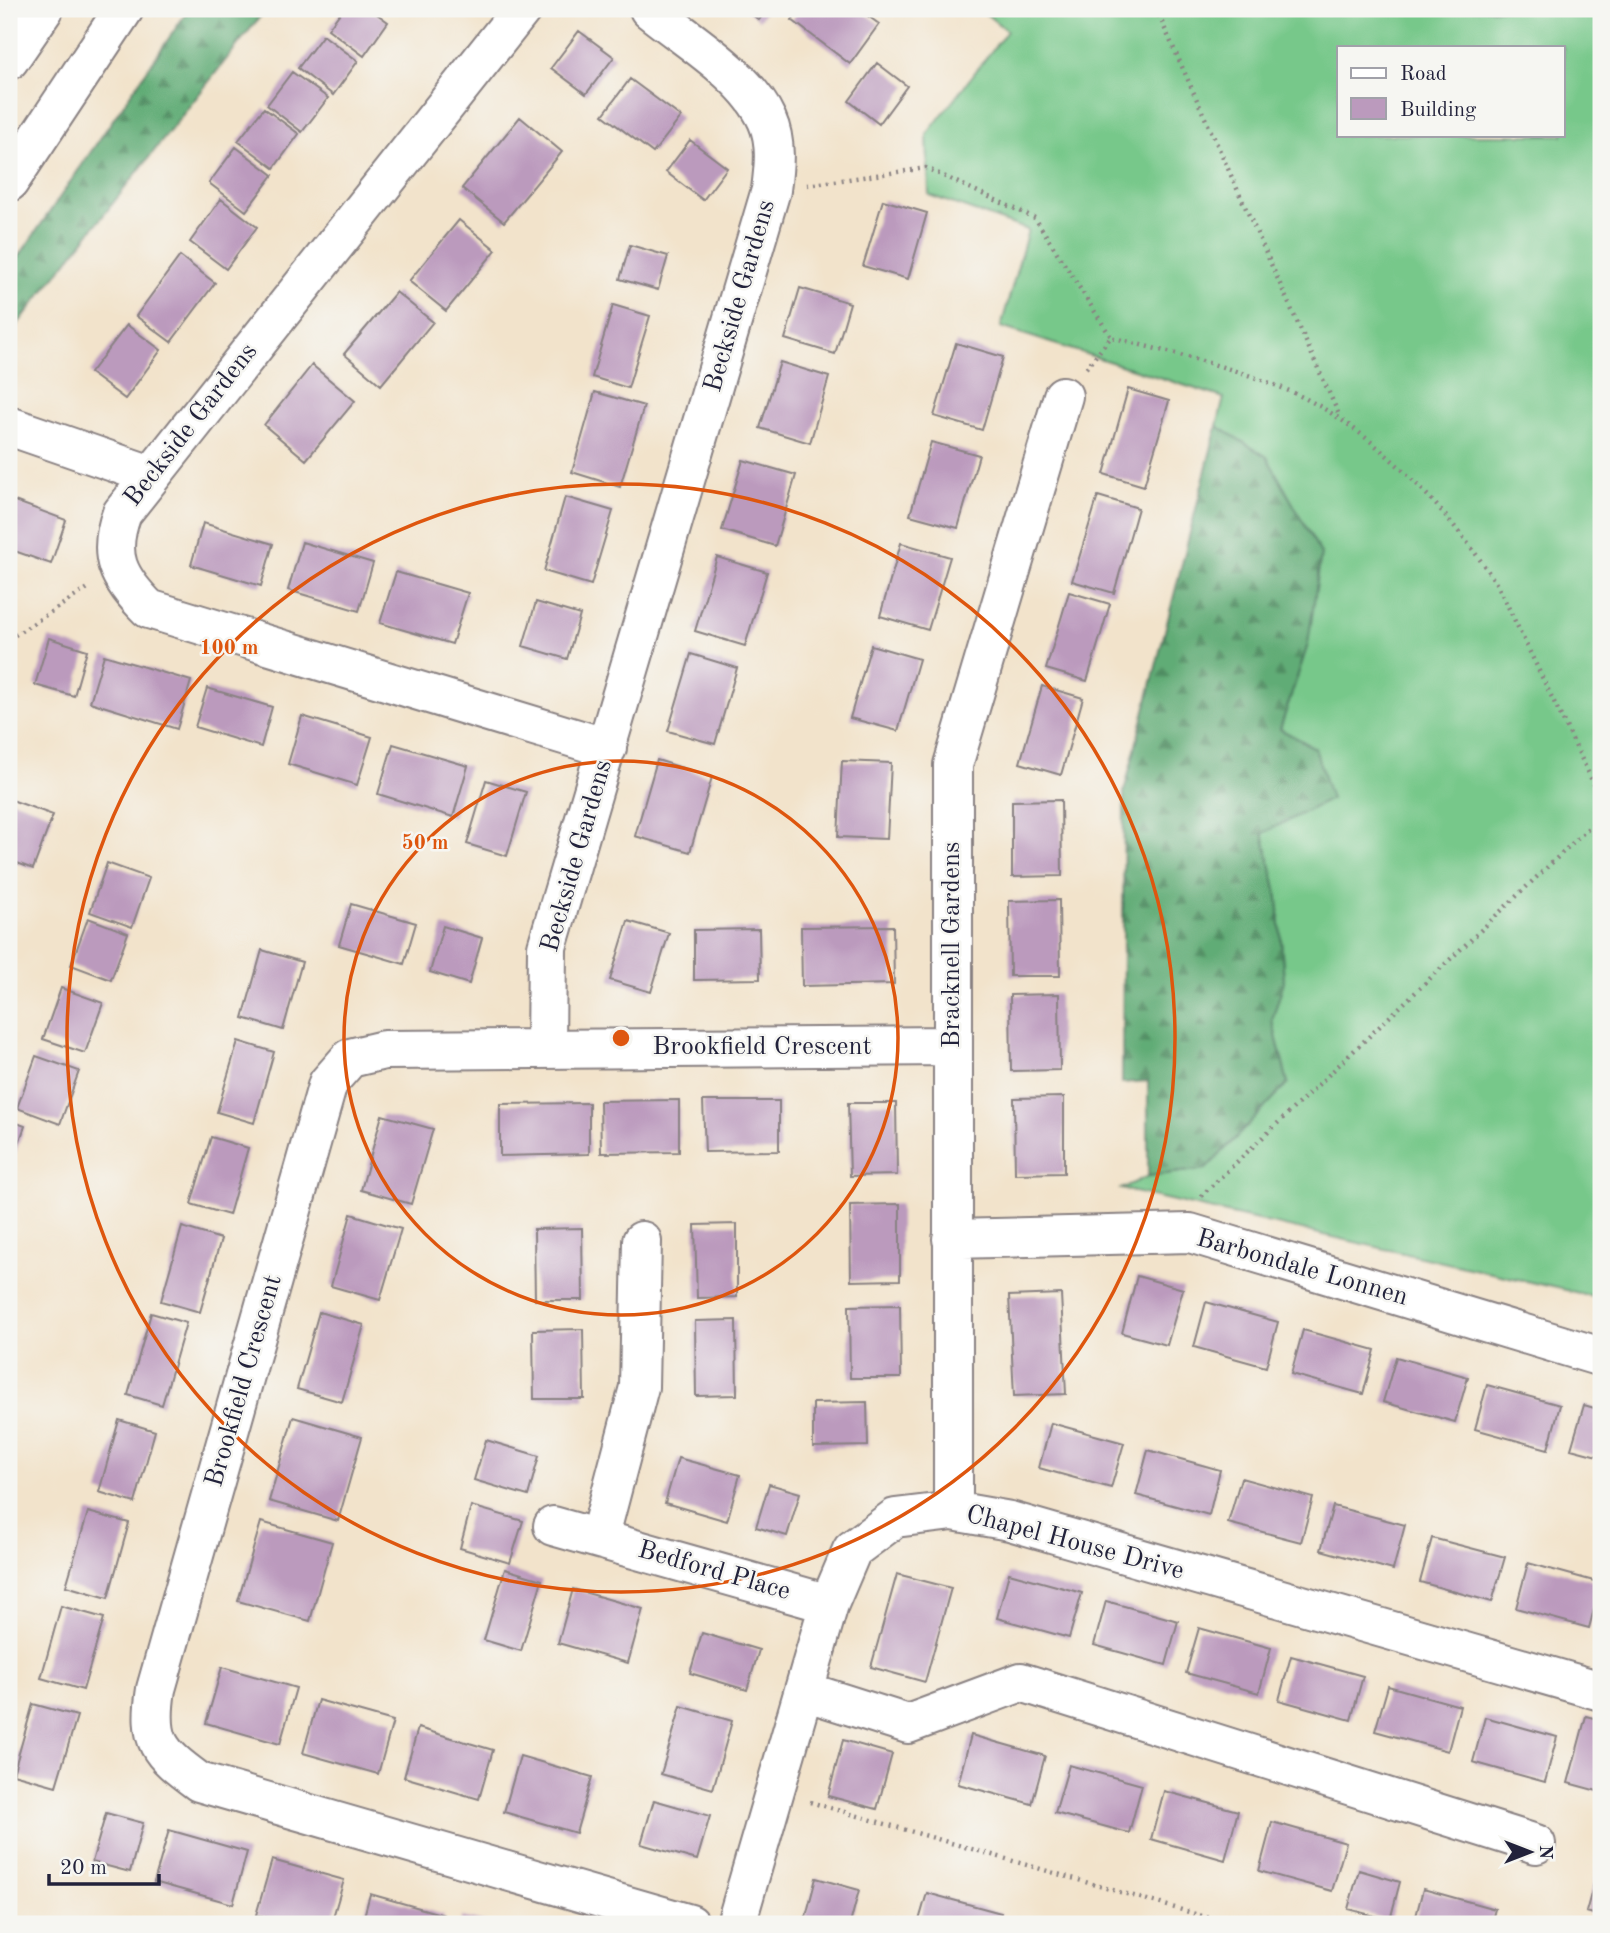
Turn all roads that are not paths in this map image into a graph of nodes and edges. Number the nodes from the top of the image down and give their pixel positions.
1 (44, 9) edge
2 (124, 9) edge
3 (522, 9) edge
4 (649, 9) edge
5 (9, 60) edge
6 (9, 182) edge
7 (1063, 396) road end
8 (9, 426) edge
9 (151, 475) junction
10 (607, 748) junction
11 (951, 1046) junction
12 (546, 1049) junction
13 (952, 1238) junction
14 (642, 1241) dead end
15 (1601, 1357) edge
16 (953, 1511) junction
17 (553, 1526) dead end
18 (598, 1539) junction
19 (829, 1604) junction
20 (1601, 1691) edge
21 (804, 1692) junction
22 (1536, 1844) dead end
23 (690, 1924) edge
24 (736, 1924) edge

1 - 5 main road
2 - 6 main road
3 - 9 main road, Beckside Gardens
4 - 10 main road, Beckside Gardens
7 - 11 main road, Bracknell Gardens
8 - 9 main road
9 - 10 main road, Beckside Gardens
10 - 12 main road, Beckside Gardens
11 - 12 main road, Brookfield Crescent
11 - 13 main road, Bracknell Gardens
12 - 23 main road, Brookfield Crescent
13 - 15 main road, Barbondale Lonnen
13 - 16 main road, Bracknell Gardens
14 - 18 main road
16 - 19 main road, Chapel House Drive
16 - 20 main road, Chapel House Drive
17 - 18 main road, Bedford Place
18 - 19 main road, Bedford Place
19 - 21 main road, Chapel House Drive
21 - 22 main road
21 - 24 main road, Chapel House Drive

